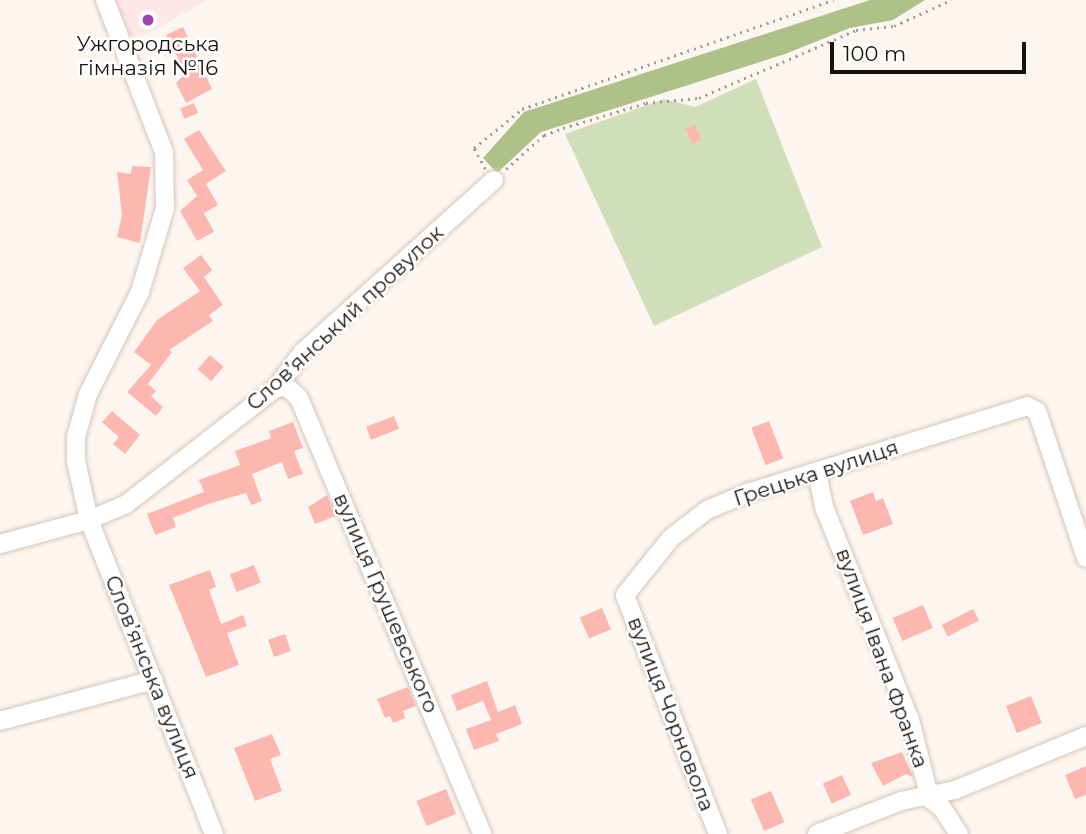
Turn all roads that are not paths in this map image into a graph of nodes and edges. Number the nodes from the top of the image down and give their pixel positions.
1 (105, 0) edge
2 (494, 180) road end
3 (276, 388) junction
4 (817, 473) junction
5 (89, 520) junction
6 (0, 544) edge
7 (1086, 558) edge
8 (625, 595) joint
9 (154, 680) junction
10 (0, 721) edge
11 (1086, 736) edge
12 (930, 799) junction
13 (214, 834) edge
14 (482, 834) edge
15 (718, 834) edge
16 (817, 834) edge
17 (958, 834) edge

1 - 5 street, Словʼянська вулиця
2 - 3 street, Словʼянський провулок
3 - 5 street, Словʼянський провулок
3 - 14 street, вулиця Грушевського
4 - 7 street, Грецька вулиця
4 - 8 street, Грецька вулиця
4 - 12 street, вулиця Івана Франка
5 - 6 street, Словʼянський провулок
5 - 9 street, Словʼянська вулиця
8 - 15 street, вулиця Чорновола
9 - 10 street
9 - 13 street, Словʼянська вулиця
11 - 12 street
12 - 16 street
12 - 17 street, вулиця Івана Франка

